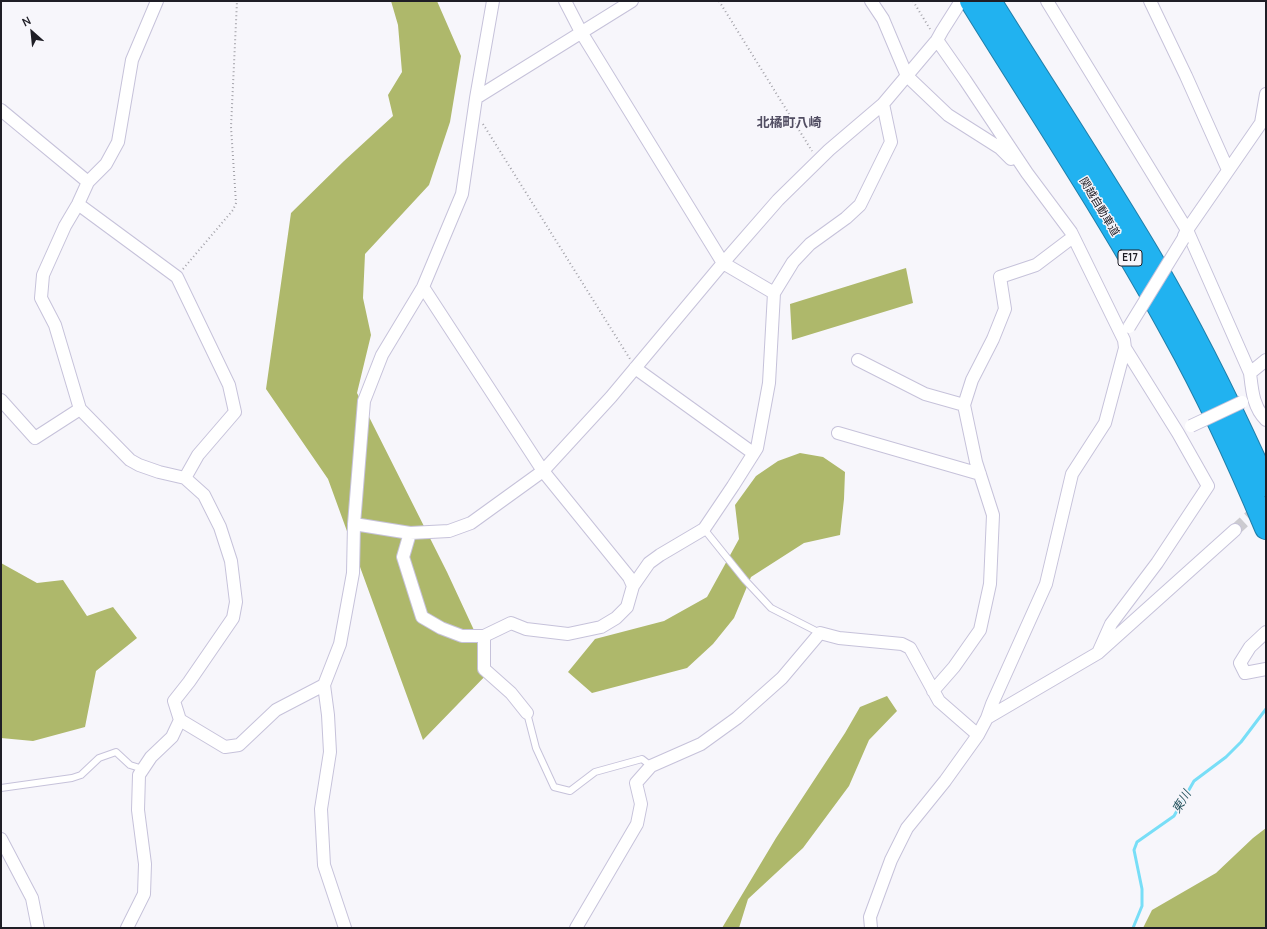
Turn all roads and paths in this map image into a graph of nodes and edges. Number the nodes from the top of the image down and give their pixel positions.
1 (157, 1) edge
2 (237, 1) edge
3 (493, 1) edge
4 (565, 1) edge
5 (632, 1) edge
6 (718, 1) edge
7 (871, 1) edge
8 (913, 1) edge
9 (961, 1) edge
10 (971, 1) edge
11 (990, 1) edge
12 (1047, 1) edge
13 (1150, 1) edge
14 (581, 32) junction
15 (939, 35) junction
16 (907, 76) junction
17 (1266, 94) edge
18 (475, 104) junction
19 (883, 104) junction
20 (1, 110) edge
21 (818, 161) junction
22 (1228, 170) junction
23 (1027, 173) junction
24 (88, 182) junction
25 (78, 204) junction
26 (1185, 235) junction
27 (1073, 237) junction
28 (723, 263) junction
29 (177, 277) junction
30 (423, 287) junction
31 (774, 293) junction
32 (1124, 344) junction
33 (858, 360) dead end
34 (1266, 360) edge
35 (635, 368) junction
36 (1250, 373) junction
37 (1247, 399) junction
38 (1, 400) edge
39 (964, 405) junction
40 (80, 409) junction
41 (1266, 420) edge
42 (838, 433) dead end
43 (1178, 433) junction
44 (753, 453) junction
45 (543, 471) junction
46 (980, 474) junction
47 (185, 478) junction
48 (1266, 485) edge
49 (354, 524) junction
50 (704, 528) junction
51 (1266, 528) edge
52 (1235, 530) tunnel mouth
53 (410, 532) junction
54 (633, 586) junction
55 (1266, 632) edge
56 (820, 633) junction
57 (484, 636) junction
58 (1098, 653) junction
59 (1266, 669) edge
60 (324, 685) junction
61 (933, 691) junction
62 (527, 713) joint
63 (987, 718) junction
64 (180, 720) junction
65 (978, 735) junction
66 (651, 766) junction
67 (143, 769) junction
68 (1, 788) edge
69 (1, 839) edge
70 (38, 928) edge
71 (127, 928) edge
72 (345, 928) edge
73 (576, 928) edge
74 (871, 928) edge

1 - 24 street
2 - 29 path
3 - 18 street
4 - 14 street
5 - 14 street
6 - 21 path
7 - 16 street
8 - 15 path
9 - 15 street
10 - 51 highway, 関越自動車道 / E17
11 - 48 highway, 関越自動車道 / E17
12 - 26 street
13 - 22 street
14 - 18 street
14 - 28 street
15 - 16 street
15 - 23 street
16 - 19 street
16 - 23 street
17 - 22 street
18 - 30 street
18 - 35 path
19 - 21 street
19 - 31 street
20 - 24 street
21 - 28 street
22 - 26 street
23 - 27 street
24 - 25 street
25 - 29 street
25 - 40 street
26 - 32 street, bridge
26 - 36 street
27 - 32 street
27 - 39 street
28 - 31 street
28 - 35 street
29 - 47 street
30 - 45 street
30 - 49 street
31 - 44 street
32 - 43 street
32 - 63 street
33 - 39 street
34 - 36 street
35 - 44 street
35 - 45 street
36 - 37 street
37 - 41 street
37 - 43 street, bridge
38 - 40 street
39 - 46 street
40 - 47 street
42 - 46 street
43 - 58 street
44 - 50 street
45 - 53 street
45 - 54 street
46 - 61 street
47 - 64 street
49 - 53 street
49 - 60 street
50 - 54 street
50 - 56 lane
52 - 58 street
53 - 57 street
54 - 57 street
55 - 59 street
56 - 61 street
56 - 66 street
57 - 62 street
58 - 63 street
60 - 64 street
60 - 72 street
61 - 65 street
62 - 66 lane
63 - 65 street
64 - 67 street
65 - 74 street
66 - 73 street
67 - 68 lane
67 - 71 street
69 - 70 street

